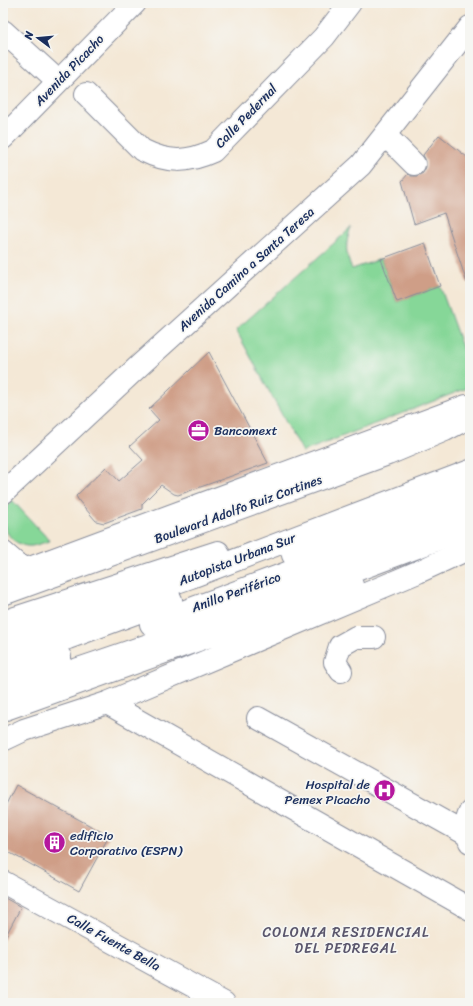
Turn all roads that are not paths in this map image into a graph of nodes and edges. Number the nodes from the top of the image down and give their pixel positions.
1 (135, 3) edge
2 (350, 3) edge
3 (470, 27) edge
4 (3, 31) edge
5 (58, 81) junction
6 (86, 94) dead end
7 (385, 135) junction
8 (3, 138) edge
9 (414, 164) dead end
10 (470, 404) edge
11 (470, 417) edge
12 (470, 457) edge
13 (470, 471) edge
14 (470, 489) edge
15 (3, 493) edge
16 (470, 507) edge
17 (470, 527) edge
18 (470, 544) edge
19 (470, 548) edge
20 (3, 552) edge
21 (28, 569) junction
22 (3, 575) edge
23 (3, 594) edge
24 (3, 622) edge
25 (374, 637) dead end
26 (3, 643) edge
27 (3, 660) edge
28 (341, 671) dead end
29 (3, 677) edge
30 (3, 694) edge
31 (107, 703) junction
32 (3, 710) edge
33 (258, 718) dead end
34 (3, 740) edge
35 (470, 812) edge
36 (468, 838) edge
37 (3, 882) edge
38 (470, 909) edge
39 (224, 1003) edge

1 - 5 main road, Avenida Picacho
2 - 6 main road, Calle Pedernal
3 - 7 main road, Avenida Camino a Santa Teresa
4 - 5 main road
5 - 8 main road, Avenida Picacho
7 - 9 main road
7 - 15 main road, Avenida Camino a Santa Teresa
10 - 21 main road
11 - 23 main road, Boulevard Adolfo Ruiz Cortines
12 - 24 main road
13 - 26 main road, Autopista Urbana Sur
14 - 27 main road, Autopista Urbana Sur
16 - 29 main road, Anillo Periférico
17 - 30 main road
18 - 32 main road
19 - 31 main road
20 - 21 main road
21 - 22 main road
25 - 28 main road
31 - 34 main road
31 - 38 main road
33 - 36 main road
35 - 36 main road
37 - 39 main road, Calle Fuente Bella

